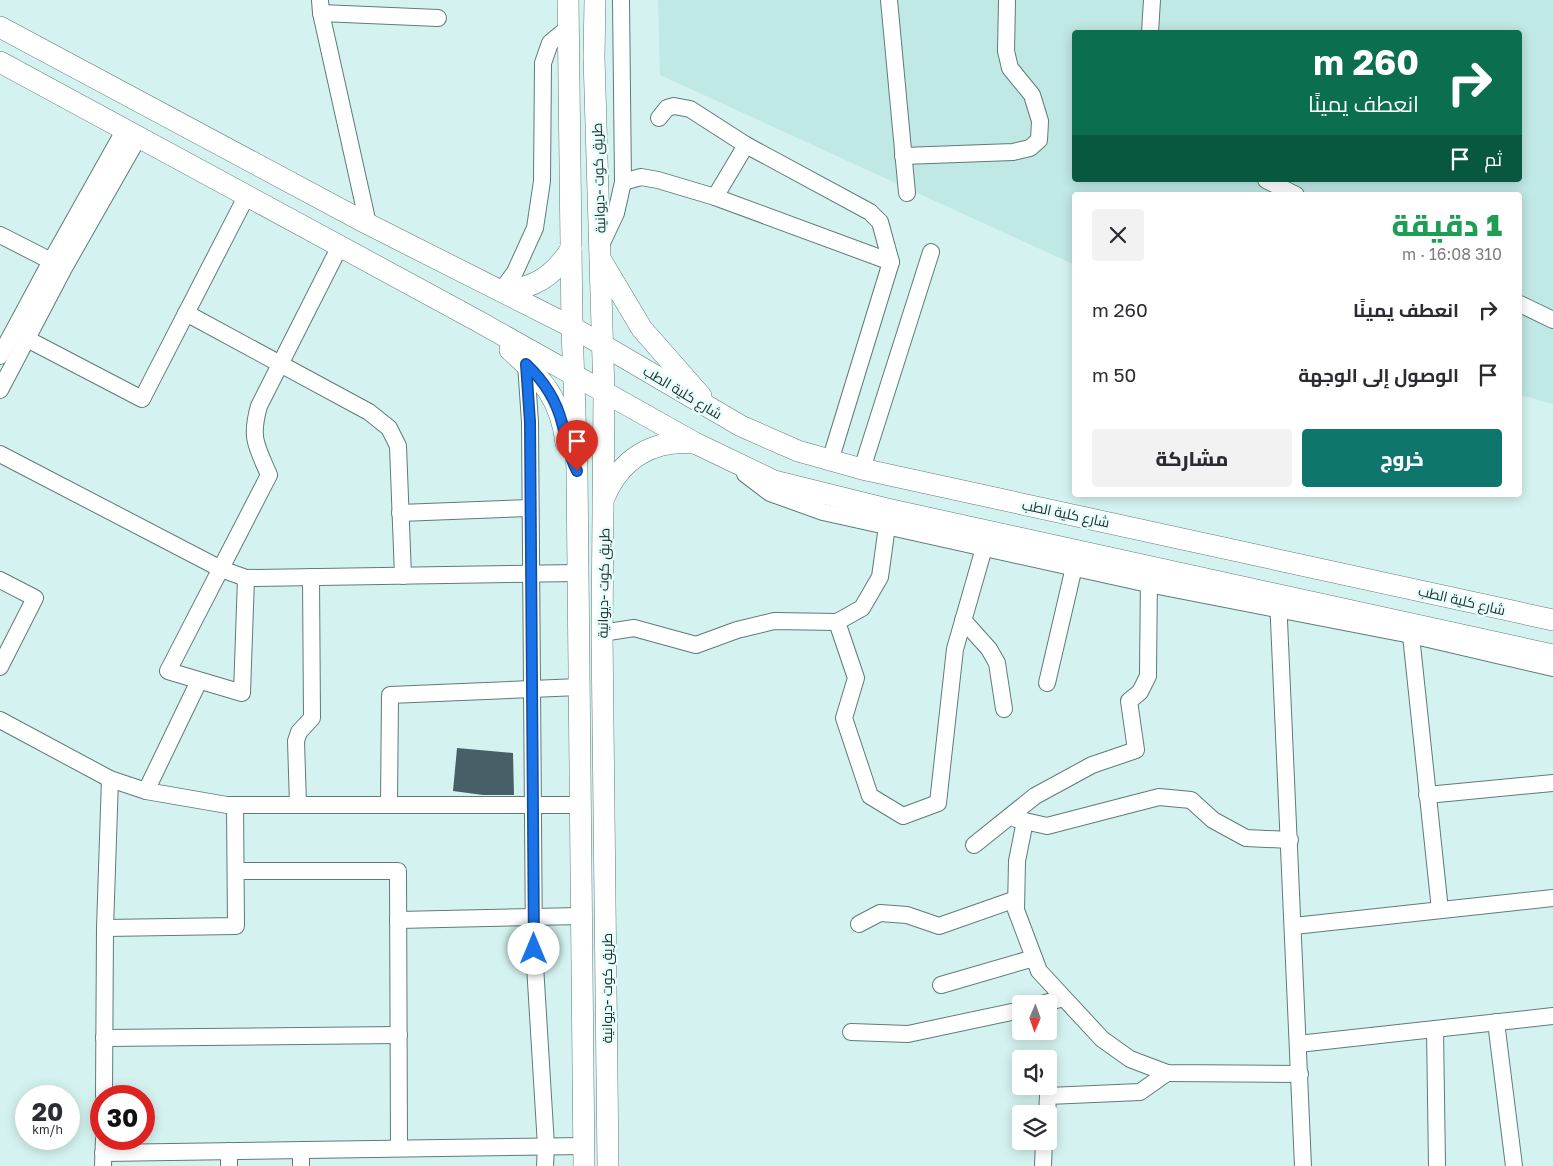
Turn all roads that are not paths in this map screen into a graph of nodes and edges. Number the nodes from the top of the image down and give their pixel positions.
1 (568, 0) edge
2 (595, 0) edge
3 (621, 0) edge
4 (889, 0) edge
5 (1007, 0) edge
6 (1152, 0) edge
7 (320, 7) edge
8 (438, 18) dead end
9 (0, 27) edge
10 (568, 28) junction
11 (1150, 30) edge
12 (0, 62) edge
13 (65, 62) junction
14 (50, 88) junction
15 (659, 118) dead end
16 (131, 134) junction
17 (746, 145) junction
18 (233, 152) junction
19 (903, 156) junction
20 (218, 178) junction
21 (624, 182) junction
22 (1270, 182) edge
23 (1290, 192) edge
24 (907, 193) dead end
25 (247, 195) junction
26 (715, 197) junction
27 (368, 224) junction
28 (0, 235) edge
29 (340, 246) junction
30 (571, 249) junction
31 (931, 252) dead end
32 (601, 253) junction
33 (50, 261) junction
34 (891, 262) junction
35 (501, 291) junction
36 (1522, 305) edge
37 (186, 313) junction
38 (476, 320) junction
39 (1553, 320) edge
40 (572, 327) junction
41 (27, 339) junction
42 (603, 344) junction
43 (0, 356) edge
44 (280, 364) junction
45 (526, 364) junction
46 (573, 376) junction
47 (0, 390) edge
48 (604, 394) junction
49 (716, 413) junction
50 (695, 443) junction
51 (0, 454) edge
52 (724, 458) junction
53 (830, 462) junction
54 (862, 469) junction
55 (577, 471) junction
56 (605, 496) junction
57 (530, 508) junction
58 (1054, 510) junction
59 (400, 513) junction
60 (887, 526) junction
61 (1049, 544) junction
62 (984, 548) junction
63 (1074, 567) junction
64 (221, 569) junction
65 (578, 573) junction
66 (530, 575) junction
67 (1149, 575) junction
68 (403, 576) junction
69 (311, 577) junction
70 (246, 578) junction
71 (0, 580) edge
72 (1278, 601) junction
73 (964, 620) junction
74 (1553, 620) edge
75 (837, 622) junction
76 (1410, 629) junction
77 (602, 633) junction
78 (1553, 655) edge
79 (0, 667) edge
80 (1553, 668) edge
81 (199, 681) junction
82 (1046, 683) dead end
83 (579, 687) junction
84 (532, 690) junction
85 (1004, 708) dead end
86 (0, 720) edge
87 (110, 779) junction
88 (1553, 783) edge
89 (146, 790) junction
90 (1427, 795) junction
91 (298, 804) junction
92 (389, 804) junction
93 (235, 805) junction
94 (533, 805) junction
95 (580, 805) junction
96 (1008, 818) junction
97 (1025, 821) junction
98 (1290, 840) junction
99 (974, 845) dead end
100 (236, 871) junction
101 (1553, 898) edge
102 (1016, 899) junction
103 (1440, 910) junction
104 (581, 916) junction
105 (534, 918) junction
106 (398, 920) junction
107 (859, 924) dead end
108 (1294, 926) junction
109 (105, 928) junction
110 (1034, 958) junction
111 (941, 985) dead end
112 (1063, 998) junction
113 (1058, 999) edge
114 (1012, 1012) edge
115 (1553, 1016) edge
116 (1496, 1022) junction
117 (1435, 1029) junction
118 (851, 1032) dead end
119 (399, 1035) junction
120 (104, 1038) junction
121 (1298, 1044) junction
122 (1167, 1074) junction
123 (1300, 1074) junction
124 (104, 1085) edge
125 (1048, 1105) edge
126 (546, 1146) junction
127 (399, 1148) junction
128 (1043, 1150) edge
129 (103, 1152) edge
130 (584, 1156) edge
131 (229, 1158) edge
132 (301, 1158) edge
133 (544, 1166) edge
134 (608, 1166) edge
135 (1042, 1166) edge
136 (1303, 1166) edge
137 (1437, 1166) edge
138 (1514, 1166) edge

1 - 10 main road, طريق كوت -ديوانية
2 - 32 main road, طريق كوت -ديوانية
3 - 21 street
4 - 19 street
5 - 19 street
6 - 11 street
7 - 8 street
7 - 27 street
9 - 13 main road, شارع كلية الطب
10 - 30 main road, طريق كوت -ديوانية
10 - 35 street
12 - 14 main road
13 - 14 main road
13 - 18 main road, شارع كلية الطب
14 - 16 main road
15 - 17 street
16 - 20 main road
16 - 33 street
16 - 41 street
17 - 26 street
17 - 34 street
18 - 20 main road
18 - 27 main road, شارع كلية الطب
19 - 24 street
20 - 25 main road
21 - 26 street
21 - 32 street
22 - 23 street
25 - 29 main road
25 - 37 street
26 - 34 street
27 - 35 main road, شارع كلية الطب
28 - 33 street
29 - 38 main road
29 - 44 street
30 - 35 main road
30 - 40 main road, طريق كوت -ديوانية
31 - 54 street
32 - 42 main road, طريق كوت -ديوانية
32 - 49 main road
33 - 43 street
34 - 53 street
35 - 40 main road, شارع كلية الطب
36 - 39 street
37 - 41 street
37 - 44 street
38 - 45 main road
38 - 46 main road
40 - 42 main road, شارع كلية الطب
40 - 46 main road, طريق كوت -ديوانية
41 - 47 street
42 - 48 main road, طريق كوت -ديوانية
42 - 49 main road, شارع كلية الطب
44 - 59 street
44 - 64 street
45 - 55 main road
45 - 57 street
46 - 48 main road
46 - 55 main road, طريق كوت -ديوانية
48 - 50 main road
48 - 56 main road, طريق كوت -ديوانية
49 - 53 main road, شارع كلية الطب
50 - 52 main road
50 - 56 main road
51 - 64 street
52 - 60 street
52 - 61 main road
53 - 54 main road, شارع كلية الطب
54 - 58 main road, شارع كلية الطب
55 - 65 main road, طريق كوت -ديوانية
56 - 77 main road, طريق كوت -ديوانية
57 - 59 street
57 - 66 street
58 - 61 main road
58 - 74 main road, شارع كلية الطب
59 - 68 street
60 - 62 street
60 - 75 street
61 - 67 main road
62 - 63 street
62 - 73 street
63 - 67 street
63 - 82 street
64 - 70 street
64 - 81 street
65 - 66 street
65 - 83 main road, طريق كوت -ديوانية
66 - 68 street
66 - 84 street
67 - 72 main road
67 - 96 street
68 - 69 street
69 - 70 street
69 - 91 street
70 - 81 street
71 - 79 street
72 - 76 main road
72 - 98 street
73 - 75 street
73 - 85 street
75 - 77 street
76 - 78 main road
76 - 80 street
76 - 90 street
77 - 134 main road, طريق كوت -ديوانية
81 - 89 street
83 - 84 street
83 - 95 main road, طريق كوت -ديوانية
84 - 92 street
84 - 94 street
86 - 87 street
87 - 89 street
87 - 109 street
88 - 90 street
89 - 93 street
90 - 103 street
91 - 92 street
91 - 93 street
92 - 94 street
93 - 100 street
94 - 95 street
94 - 105 street
95 - 104 main road, طريق كوت -ديوانية
96 - 97 street
96 - 99 street
97 - 98 street
97 - 102 street
98 - 108 street
100 - 106 street
100 - 109 street
101 - 103 street
102 - 107 street
102 - 110 street
103 - 108 street
104 - 105 street
104 - 130 main road, طريق كوت -ديوانية
105 - 106 street
105 - 126 street
106 - 119 street
108 - 121 street
109 - 120 street
110 - 111 street
110 - 112 street
112 - 113 street
112 - 122 street
114 - 118 street
115 - 116 street
116 - 117 street
116 - 138 street
117 - 121 street
117 - 137 street
119 - 120 street
119 - 127 street
120 - 124 street
121 - 123 street
122 - 123 street
122 - 125 street
123 - 136 street
126 - 127 street
126 - 130 street
126 - 133 street
127 - 132 street
128 - 135 street
129 - 131 street
131 - 132 street

